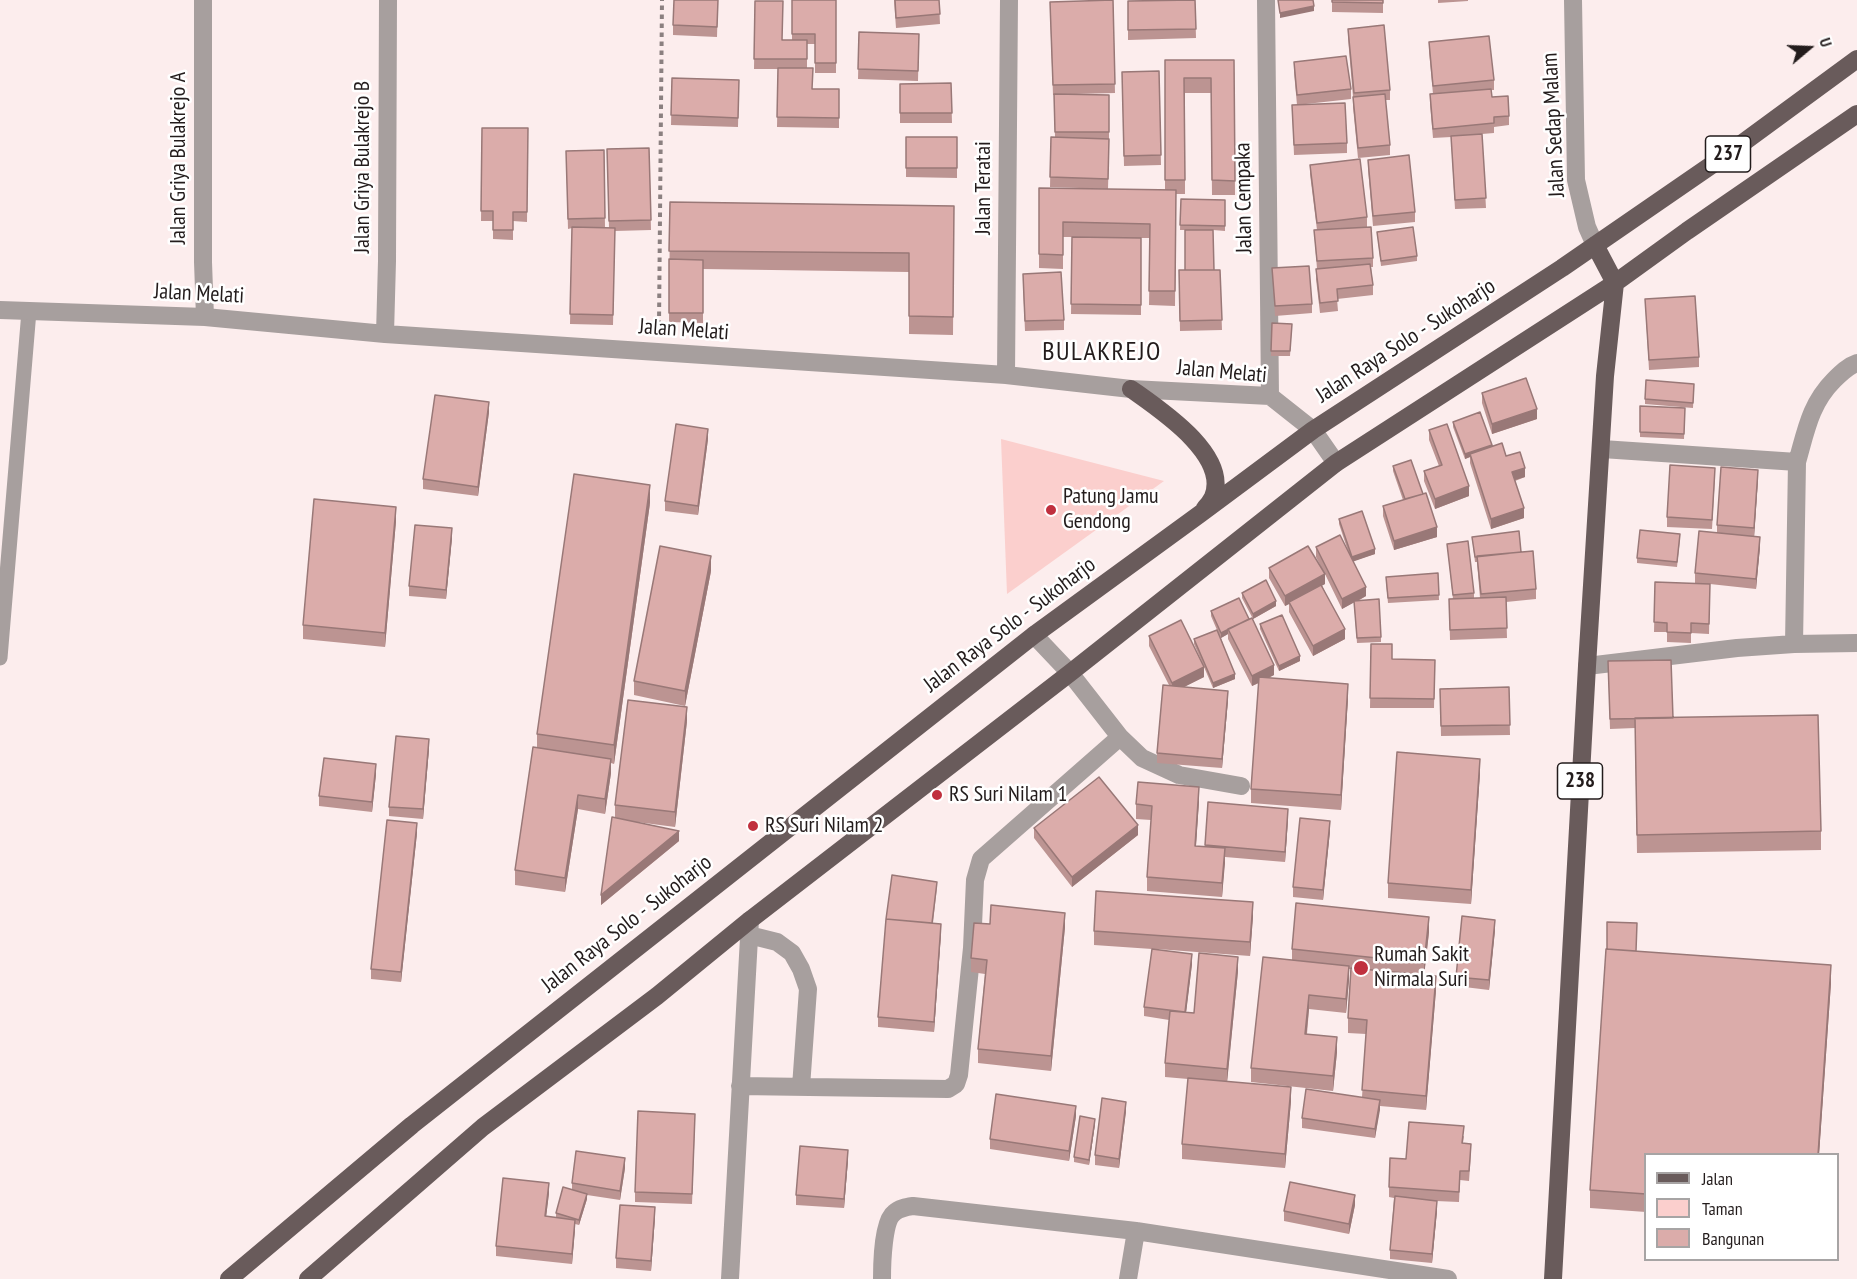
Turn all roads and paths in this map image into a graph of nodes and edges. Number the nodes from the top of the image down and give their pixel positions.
1 (203, 0) edge
2 (388, 0) edge
3 (662, 0) edge
4 (1009, 0) edge
5 (1266, 0) edge
6 (1573, 0) edge
7 (1857, 59) edge
8 (1857, 114) edge
9 (1595, 245) junction
10 (1616, 283) junction
11 (0, 310) edge
12 (29, 311) junction
13 (205, 317) junction
14 (385, 334) junction
15 (659, 353) junction
16 (1857, 363) edge
17 (1006, 375) junction
18 (1131, 389) junction
19 (1269, 396) junction
20 (1313, 430) junction
21 (1602, 449) junction
22 (1797, 462) junction
23 (1336, 463) junction
24 (1200, 514) junction
25 (1034, 635) junction
26 (1857, 643) edge
27 (1794, 644) junction
28 (0, 658) edge
29 (1587, 666) junction
30 (1070, 673) junction
31 (1120, 737) junction
32 (1241, 786) dead end
33 (749, 928) junction
34 (740, 1086) junction
35 (801, 1087) junction
36 (1136, 1231) junction
37 (229, 1279) edge
38 (308, 1279) edge
39 (730, 1279) edge
40 (882, 1279) edge
41 (1128, 1279) edge
42 (1448, 1279) edge
43 (1553, 1279) edge

1 - 13 street, Jalan Griya Bulakrejo A
2 - 14 street, Jalan Griya Bulakrejo B
3 - 15 path
4 - 17 street, Jalan Teratai
5 - 19 street, Jalan Cempaka
6 - 9 street, Jalan Sedap Malam
7 - 9 main road, Jalan Raya Solo - Sukoharjo / 237
8 - 10 main road, 237
9 - 10 main road
9 - 20 main road, Jalan Raya Solo - Sukoharjo
10 - 21 main road, 238
10 - 23 main road
11 - 12 street, Jalan Melati
12 - 13 street, Jalan Melati
12 - 28 lane
13 - 14 street, Jalan Melati
14 - 15 street, Jalan Melati
15 - 17 street, Jalan Melati
16 - 22 street
17 - 18 street, Jalan Melati
18 - 19 street, Jalan Melati
18 - 24 main road
19 - 20 street, Jalan Melati
20 - 23 street, Jalan Melati
20 - 24 main road, Jalan Raya Solo - Sukoharjo
21 - 22 street
21 - 29 main road, 238
22 - 27 street
23 - 30 main road
24 - 25 main road, Jalan Raya Solo - Sukoharjo
25 - 30 street
25 - 37 main road, Jalan Raya Solo - Sukoharjo
26 - 27 street
27 - 29 street
29 - 43 main road, 238
30 - 31 street
30 - 33 main road
31 - 32 street
31 - 35 street
33 - 34 street
33 - 35 street
33 - 38 main road
34 - 35 street
34 - 39 street
36 - 40 street
36 - 41 street
36 - 42 street

